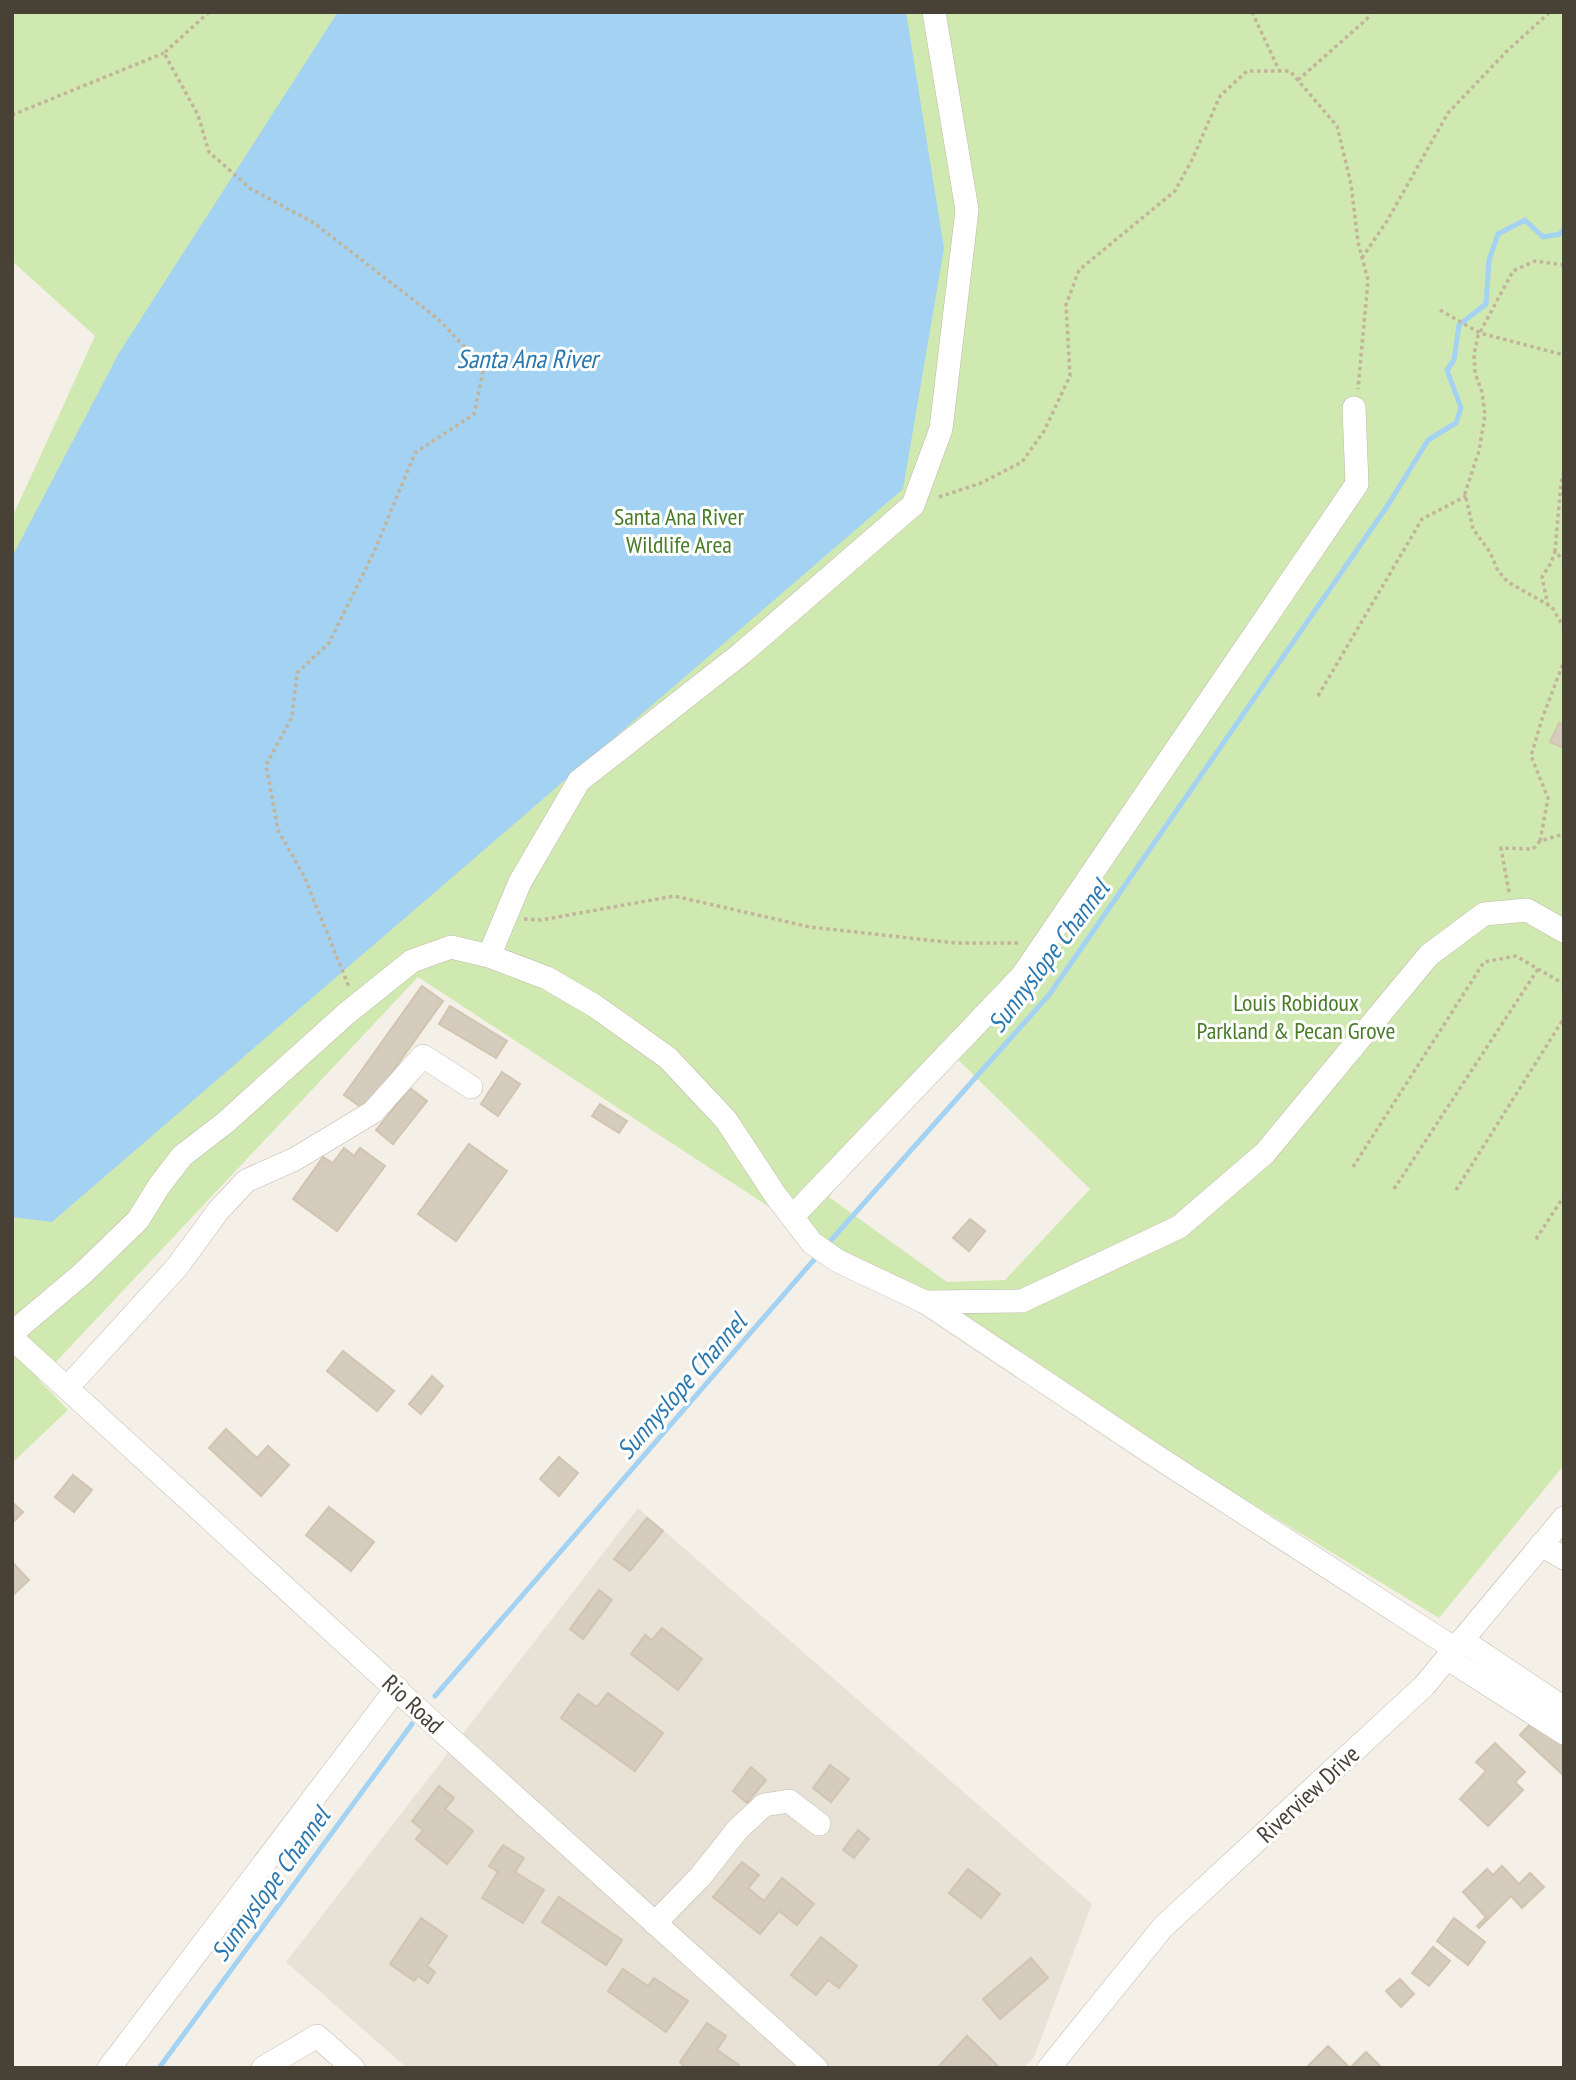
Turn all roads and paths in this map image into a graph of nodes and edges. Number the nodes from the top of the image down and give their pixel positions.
1 (209, 12) edge
2 (934, 12) edge
3 (1252, 12) edge
4 (1371, 12) edge
5 (1550, 12) edge
6 (164, 53) junction
7 (1279, 70) junction
8 (1298, 80) junction
9 (12, 114) edge
10 (1362, 258) junction
11 (1564, 265) edge
12 (1440, 310) dead end
13 (1480, 333) junction
14 (1564, 355) edge
15 (1354, 408) joint
16 (1564, 472) edge
17 (1466, 496) junction
18 (913, 505) junction
19 (1557, 543) junction
20 (1564, 561) edge
21 (1548, 606) junction
22 (1564, 628) edge
23 (1564, 661) edge
24 (1318, 696) dead end
25 (1564, 834) edge
26 (1540, 841) junction
27 (1513, 911) junction
28 (504, 919) junction
29 (1564, 932) edge
30 (1044, 944) junction
31 (489, 956) junction
32 (1538, 969) junction
33 (1564, 984) edge
34 (356, 1005) junction
35 (1564, 1018) edge
36 (471, 1087) dead end
37 (1353, 1167) dead end
38 (1394, 1189) dead end
39 (1456, 1190) dead end
40 (1564, 1196) edge
41 (792, 1217) junction
42 (1536, 1238) dead end
43 (926, 1303) junction
44 (12, 1336) edge
45 (67, 1388) junction
46 (1564, 1518) edge
47 (1541, 1545) junction
48 (1564, 1558) edge
49 (1455, 1649) junction
50 (405, 1695) junction
51 (1564, 1708) edge
52 (1564, 1733) edge
53 (819, 1824) dead end
54 (655, 1923) junction
55 (109, 2068) edge
56 (263, 2068) edge
57 (353, 2068) edge
58 (816, 2068) edge
59 (1049, 2068) edge

1 - 6 path
2 - 18 street
3 - 7 path
4 - 8 path
5 - 10 path
6 - 9 path
6 - 34 path
7 - 8 path
7 - 18 path
8 - 10 path
10 - 15 path
11 - 13 path
12 - 13 path
13 - 14 path
13 - 17 path
15 - 30 street
16 - 19 path
17 - 21 path
17 - 24 path
18 - 28 street
19 - 20 path
19 - 21 path
21 - 22 path
23 - 26 path
25 - 26 path
26 - 27 path
27 - 29 street
27 - 43 street
28 - 30 path
28 - 31 street
30 - 41 street
31 - 34 street
31 - 41 street
32 - 33 path
32 - 37 path
32 - 38 path
34 - 44 street
35 - 39 path
36 - 45 street
40 - 42 path
41 - 43 street
43 - 49 street
44 - 45 street, Rio Road
45 - 50 street, Rio Road
46 - 47 street, Riverview Drive
47 - 48 street
47 - 49 street, Riverview Drive
49 - 51 street
49 - 52 street
49 - 59 street, Riverview Drive
50 - 54 street, Rio Road
50 - 55 street
53 - 54 street
54 - 58 street, Rio Road
56 - 57 street

